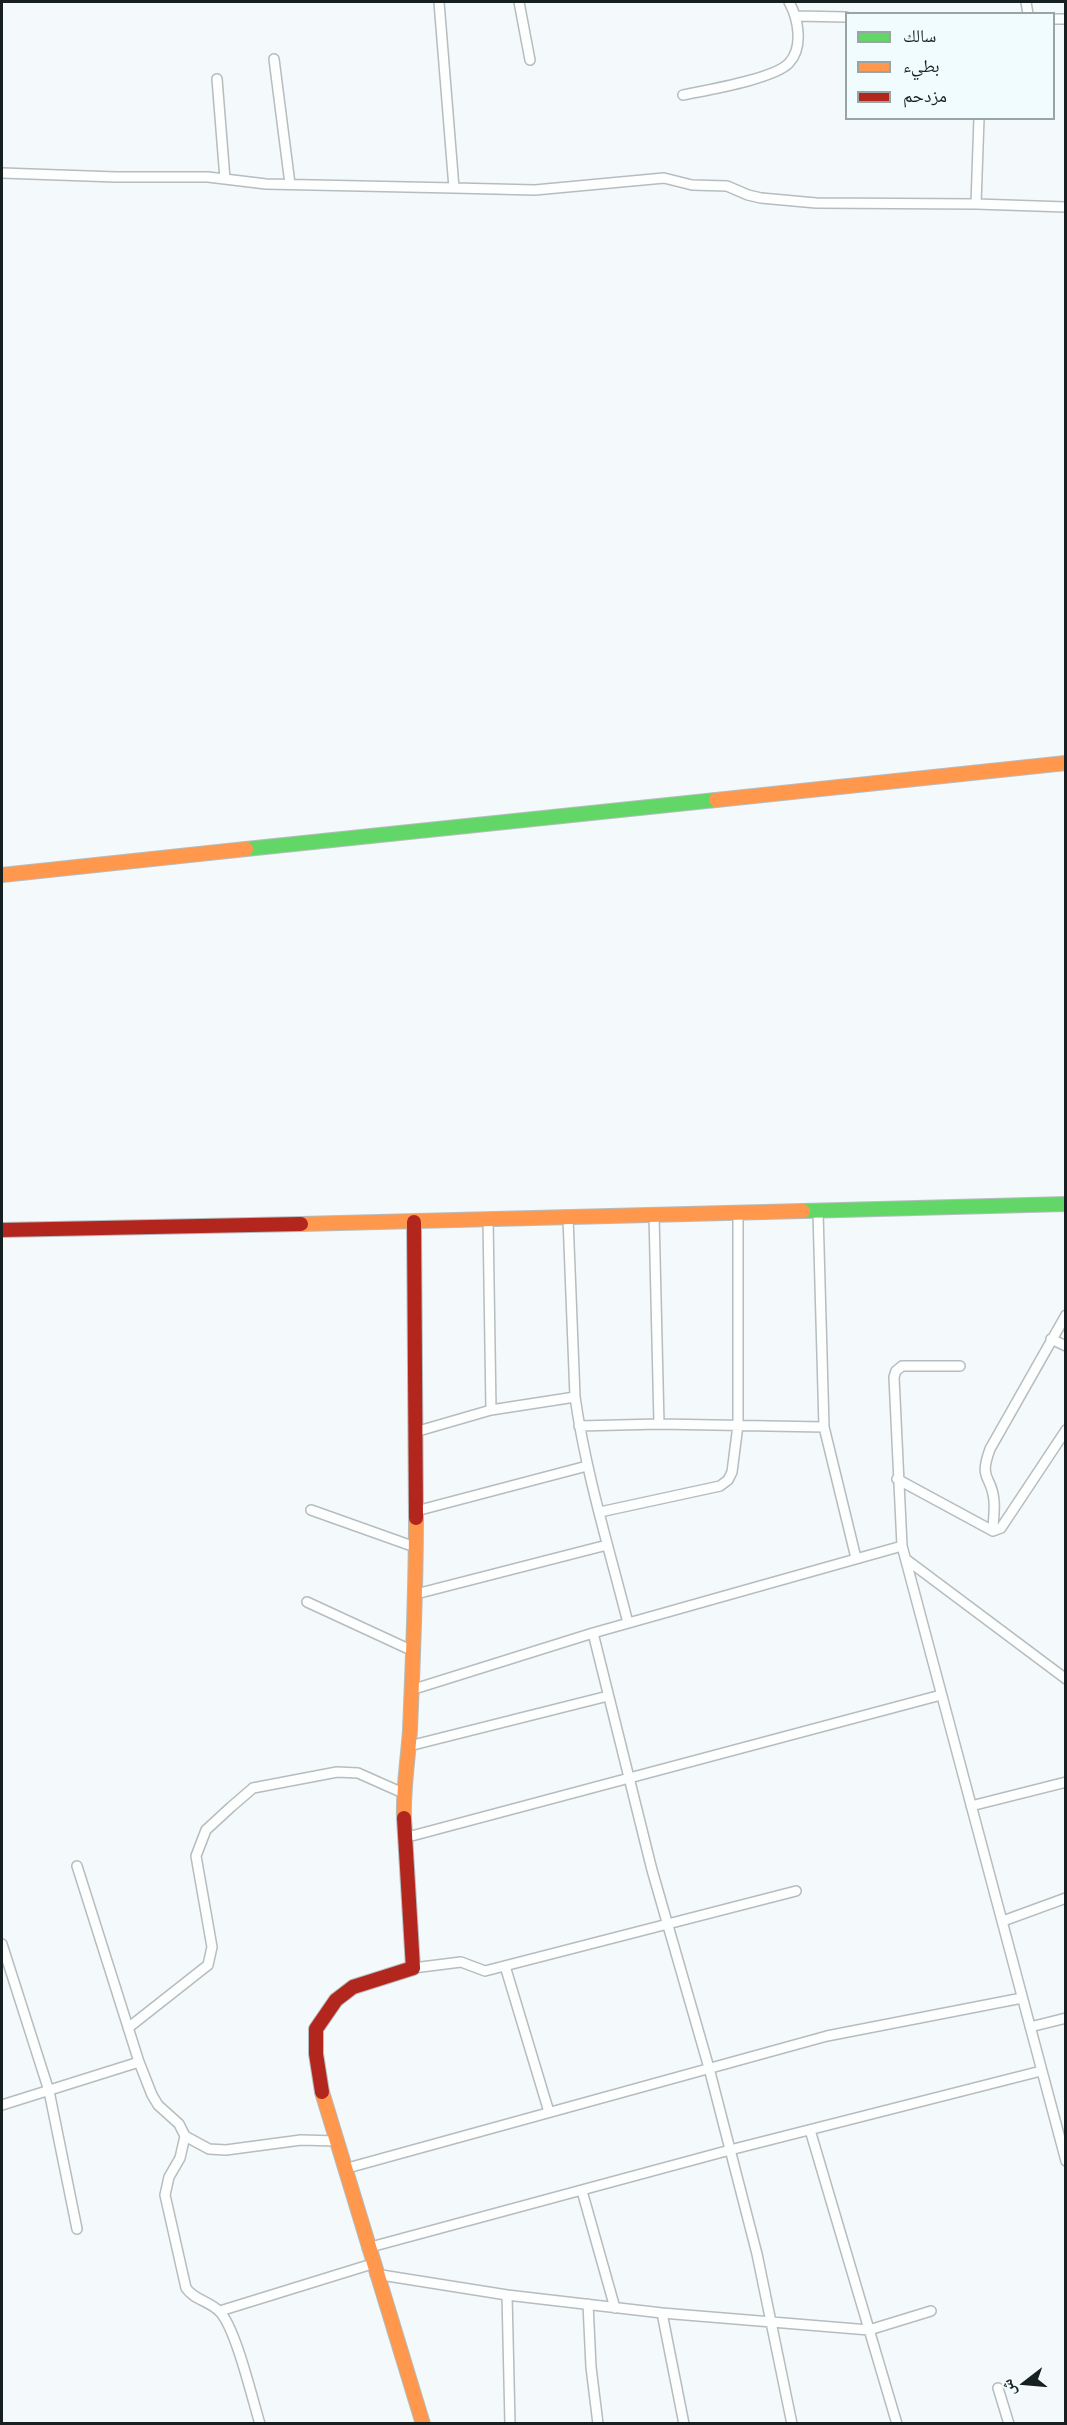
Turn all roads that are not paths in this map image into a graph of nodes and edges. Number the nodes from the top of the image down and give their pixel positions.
1 (439, 2) edge
2 (519, 2) edge
3 (789, 2) edge
4 (797, 15) junction
5 (845, 17) edge
6 (274, 60) dead end
7 (530, 60) dead end
8 (217, 79) dead end
9 (683, 95) dead end
10 (979, 120) edge
11 (2, 174) edge
12 (225, 179) junction
13 (290, 184) junction
14 (454, 188) junction
15 (976, 204) junction
16 (1065, 207) edge
17 (1065, 763) edge
18 (2, 875) edge
19 (1065, 1204) edge
20 (738, 1212) junction
21 (818, 1212) junction
22 (654, 1215) junction
23 (568, 1218) junction
24 (488, 1219) junction
25 (414, 1222) junction
26 (2, 1230) edge
27 (1065, 1315) edge
28 (1051, 1339) junction
29 (1065, 1346) edge
30 (960, 1366) dead end
31 (575, 1397) junction
32 (491, 1410) junction
33 (659, 1424) junction
34 (738, 1425) junction
35 (579, 1426) junction
36 (824, 1426) junction
37 (1065, 1430) edge
38 (415, 1432) junction
39 (587, 1466) junction
40 (897, 1479) junction
41 (311, 1510) dead end
42 (416, 1511) junction
43 (600, 1512) junction
44 (993, 1531) junction
45 (608, 1545) junction
46 (902, 1546) junction
47 (415, 1547) junction
48 (856, 1558) junction
49 (906, 1560) junction
50 (416, 1594) junction
51 (307, 1602) dead end
52 (628, 1623) junction
53 (593, 1633) junction
54 (413, 1651) junction
55 (1065, 1679) edge
56 (411, 1690) junction
57 (608, 1695) junction
58 (941, 1695) junction
59 (409, 1746) junction
60 (629, 1780) junction
61 (1065, 1782) edge
62 (403, 1793) junction
63 (971, 1806) junction
64 (405, 1838) junction
65 (77, 1866) dead end
66 (796, 1891) dead end
67 (1065, 1898) edge
68 (1003, 1921) junction
69 (667, 1923) junction
70 (2, 1944) edge
71 (506, 1966) junction
72 (5, 1967) edge
73 (413, 1968) junction
74 (1022, 1998) junction
75 (1065, 2018) edge
76 (1030, 2027) junction
77 (128, 2028) junction
78 (140, 2062) junction
79 (709, 2068) junction
80 (1041, 2071) junction
81 (50, 2091) junction
82 (2, 2105) edge
83 (549, 2112) junction
84 (810, 2130) junction
85 (185, 2136) junction
86 (336, 2141) junction
87 (730, 2150) junction
88 (1065, 2161) edge
89 (344, 2169) junction
90 (582, 2191) junction
91 (77, 2229) dead end
92 (367, 2248) junction
93 (374, 2269) junction
94 (507, 2295) junction
95 (588, 2304) junction
96 (615, 2308) junction
97 (220, 2311) junction
98 (931, 2311) dead end
99 (662, 2313) junction
100 (771, 2322) junction
101 (869, 2330) junction
102 (998, 2388) dead end
103 (260, 2424) edge
104 (423, 2424) edge
105 (510, 2424) edge
106 (598, 2424) edge
107 (684, 2424) edge
108 (792, 2424) edge
109 (897, 2424) edge
110 (1009, 2424) edge

1 - 14 street
2 - 7 street
3 - 4 street
4 - 5 street
4 - 9 street
6 - 13 street
8 - 12 street
10 - 15 street
11 - 12 street
12 - 13 street
13 - 14 street
14 - 15 street
15 - 16 street
17 - 18 street
19 - 21 street
20 - 21 street
20 - 22 street
20 - 34 street
21 - 36 street
22 - 23 street
22 - 33 street
23 - 24 street
23 - 31 street
24 - 25 street
24 - 32 street
25 - 26 street
25 - 38 street
27 - 28 street
28 - 29 street
28 - 44 street
30 - 40 street
31 - 32 street
31 - 35 street
32 - 38 street
33 - 34 street
33 - 35 street
34 - 36 street
34 - 43 street
35 - 39 street
36 - 48 street
37 - 44 street
38 - 42 street
39 - 42 street
39 - 43 street
40 - 44 street
40 - 46 street
41 - 47 street
42 - 47 street
43 - 45 street
45 - 50 street
45 - 52 street
46 - 48 street
46 - 49 street
47 - 50 street
48 - 52 street
49 - 55 street
49 - 58 street
50 - 54 street
51 - 54 street
52 - 53 street
53 - 56 street
53 - 57 street
54 - 56 street
56 - 59 street
57 - 59 street
57 - 60 street
58 - 60 street
58 - 63 street
59 - 62 street
60 - 64 street
60 - 69 street
61 - 63 street
62 - 64 street
62 - 77 street
63 - 68 street
64 - 73 street
65 - 77 street
66 - 69 street
67 - 68 street
68 - 74 street
69 - 71 street
69 - 79 street
70 - 72 street
71 - 73 street
71 - 83 street
72 - 81 street
73 - 86 street
74 - 76 street
74 - 79 street
75 - 76 street
76 - 80 street
77 - 78 street
78 - 81 street
78 - 85 street
79 - 83 street
79 - 87 street
80 - 84 street
80 - 88 street
81 - 82 street
81 - 91 street
83 - 89 street
84 - 87 street
84 - 101 street
85 - 86 street
85 - 97 street
86 - 89 street
87 - 90 street
87 - 100 street
89 - 92 street
90 - 92 street
90 - 96 street
92 - 93 street
93 - 94 street
93 - 97 street
93 - 104 street
94 - 95 street
94 - 105 street
95 - 96 street
95 - 106 street
96 - 99 street
97 - 103 street
98 - 101 street
99 - 100 street
99 - 107 street
100 - 101 street
100 - 108 street
101 - 109 street
102 - 110 street

